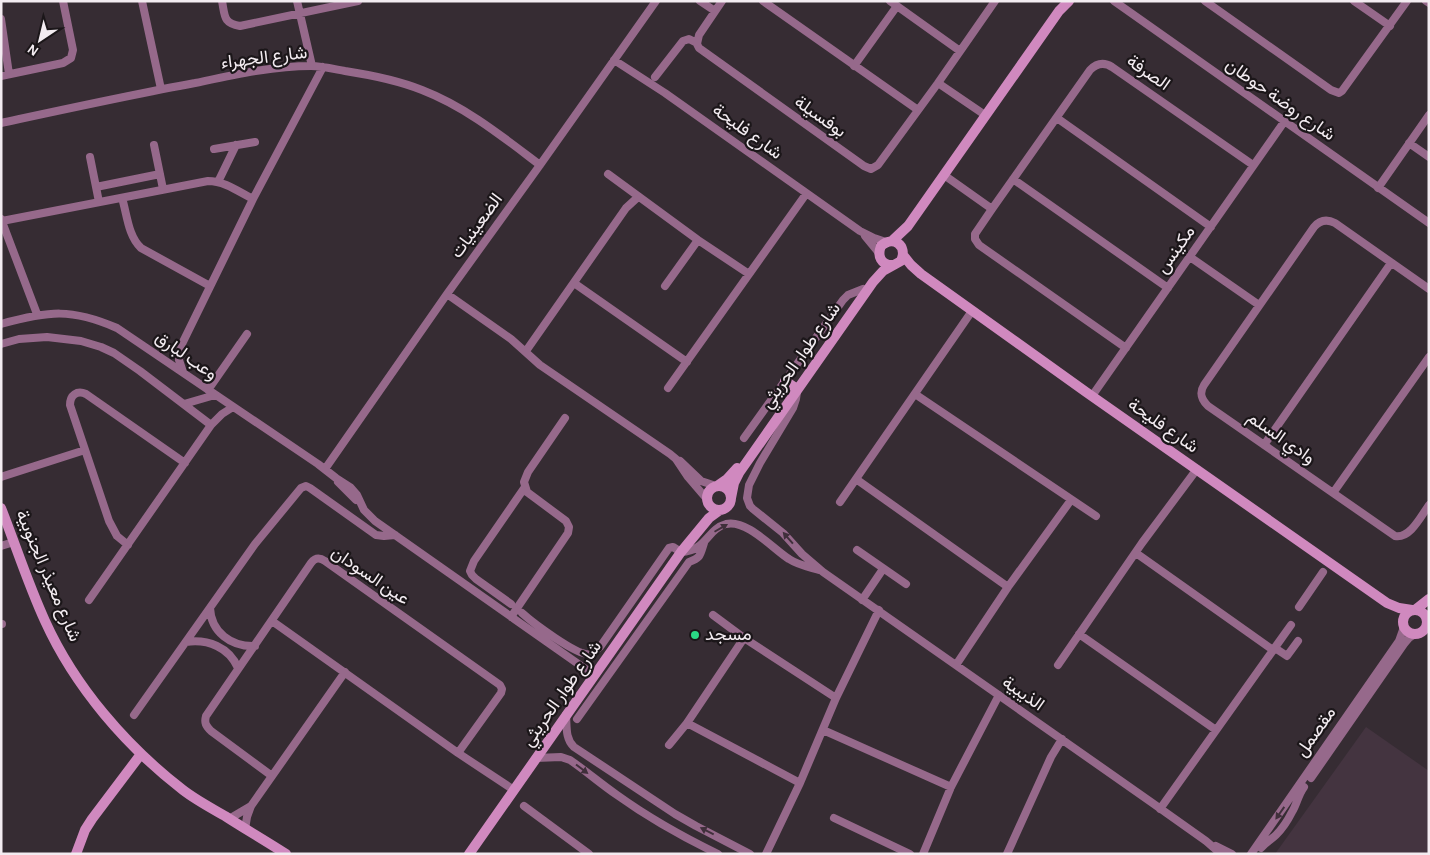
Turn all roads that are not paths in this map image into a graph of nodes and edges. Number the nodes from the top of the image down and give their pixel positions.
1 (63, 1) edge
2 (142, 1) edge
3 (222, 1) edge
4 (297, 1) edge
5 (358, 1) edge
6 (656, 1) edge
7 (700, 1) edge
8 (722, 1) edge
9 (763, 1) edge
10 (995, 1) edge
11 (1069, 1) edge
12 (1114, 1) edge
13 (1205, 1) edge
14 (1354, 1) edge
15 (1407, 1) edge
16 (894, 4) edge
17 (1061, 6) edge
18 (715, 11) junction
19 (300, 13) junction
20 (1, 19) edge
21 (1390, 26) junction
22 (697, 42) junction
23 (960, 50) junction
24 (614, 60) junction
25 (312, 66) junction
26 (854, 66) junction
27 (323, 67) junction
28 (5, 75) edge
29 (655, 77) dead end
30 (938, 83) junction
31 (161, 89) junction
32 (918, 110) junction
33 (985, 115) junction
34 (1429, 115) edge
35 (1057, 118) junction
36 (1284, 122) junction
37 (1, 123) edge
38 (256, 142) dead end
39 (1409, 143) junction
40 (154, 145) dead end
41 (236, 145) junction
42 (214, 149) dead end
43 (90, 157) dead end
44 (1429, 157) edge
45 (540, 165) junction
46 (1253, 165) junction
47 (160, 174) junction
48 (608, 174) dead end
49 (944, 175) junction
50 (1014, 179) junction
51 (218, 182) junction
52 (96, 187) junction
53 (1378, 188) junction
54 (163, 189) junction
55 (806, 194) junction
56 (638, 197) junction
57 (122, 198) junction
58 (253, 199) junction
59 (99, 202) junction
60 (992, 209) junction
61 (1, 220) edge
62 (1429, 223) edge
63 (908, 226) junction
64 (1211, 227) junction
65 (860, 231) junction
66 (698, 240) junction
67 (889, 242) junction
68 (903, 252) junction
69 (879, 255) junction
70 (1190, 257) junction
71 (1391, 262) junction
72 (894, 265) junction
73 (749, 274) junction
74 (921, 274) junction
75 (574, 283) junction
76 (210, 286) junction
77 (665, 286) dead end
78 (1168, 288) junction
79 (1429, 289) edge
80 (447, 294) junction
81 (1259, 305) junction
82 (972, 311) junction
83 (37, 314) junction
84 (1, 324) edge
85 (247, 334) dead end
86 (1, 344) edge
87 (180, 348) junction
88 (1126, 348) junction
89 (526, 351) junction
90 (1429, 357) edge
91 (162, 358) junction
92 (687, 362) junction
93 (183, 372) junction
94 (792, 386) junction
95 (668, 388) dead end
96 (212, 392) junction
97 (915, 394) junction
98 (1092, 396) junction
99 (184, 404) junction
100 (232, 407) junction
101 (565, 418) dead end
102 (211, 425) junction
103 (744, 438) dead end
104 (1264, 445) junction
105 (85, 450) junction
106 (676, 459) junction
107 (185, 463) junction
108 (325, 469) junction
109 (1196, 469) junction
110 (1, 477) edge
111 (856, 479) junction
112 (716, 486) junction
113 (525, 487) junction
114 (1333, 493) junction
115 (731, 498) junction
116 (706, 500) junction
117 (1071, 500) junction
118 (840, 502) dead end
119 (1429, 505) edge
120 (1, 508) edge
121 (720, 510) junction
122 (1096, 516) dead end
123 (395, 535) junction
124 (14, 542) junction
125 (704, 544) junction
126 (128, 545) junction
127 (1, 546) edge
128 (857, 550) dead end
129 (681, 552) junction
130 (1136, 553) junction
131 (802, 554) junction
132 (795, 562) junction
133 (883, 568) junction
134 (654, 569) junction
135 (823, 572) junction
136 (1323, 572) dead end
137 (664, 576) junction
138 (906, 584) dead end
139 (1008, 587) junction
140 (638, 593) junction
141 (648, 599) junction
142 (1429, 599) edge
143 (89, 600) dead end
144 (862, 600) junction
145 (1387, 603) junction
146 (511, 604) dead end
147 (1299, 607) dead end
148 (210, 608) junction
149 (878, 610) junction
150 (522, 613) dead end
151 (713, 615) dead end
152 (1424, 615) edge
153 (511, 617) junction
154 (272, 621) junction
155 (1291, 625) dead end
156 (1404, 625) junction
157 (1079, 634) junction
158 (1417, 634) junction
159 (1429, 636) edge
160 (744, 638) junction
161 (226, 639) junction
162 (1298, 641) dead end
163 (186, 642) junction
164 (254, 646) junction
165 (220, 648) junction
166 (1274, 649) junction
167 (956, 665) junction
168 (1058, 665) dead end
169 (238, 668) junction
170 (345, 672) junction
171 (594, 676) junction
172 (1000, 695) junction
173 (836, 698) junction
174 (134, 715) dead end
175 (566, 715) junction
176 (577, 719) dead end
177 (687, 722) junction
178 (823, 730) junction
179 (1216, 730) junction
180 (1062, 739) junction
181 (669, 745) dead end
182 (458, 753) junction
183 (141, 754) junction
184 (536, 758) junction
185 (272, 776) junction
186 (800, 783) junction
187 (951, 787) junction
188 (514, 790) junction
189 (251, 806) junction
190 (524, 806) dead end
191 (1160, 809) junction
192 (834, 818) dead end
193 (229, 819) junction
194 (246, 829) junction
195 (1206, 841) junction
196 (76, 854) edge
197 (286, 854) edge
198 (469, 854) edge
199 (589, 854) edge
200 (717, 854) edge
201 (750, 854) edge
202 (766, 854) edge
203 (910, 854) edge
204 (922, 854) edge
205 (1007, 854) edge
206 (1221, 854) edge
207 (1232, 854) edge
208 (1251, 854) edge
209 (1258, 854) edge

1 - 28 street
2 - 31 street
3 - 19 street
4 - 19 street
5 - 19 street
6 - 24 street, الضعينيات
7 - 18 street
8 - 18 street
9 - 26 street
10 - 23 street, بوفسيلة
11 - 17 street
12 - 36 street, شارع روضة حوطان
13 - 21 street
14 - 21 street
15 - 21 street
16 - 23 street
16 - 26 street
17 - 33 street
18 - 22 street
19 - 25 street
20 - 28 street
22 - 29 street
22 - 32 street, بوفسيلة
23 - 30 street, بوفسيلة
24 - 45 street, الضعينيات
24 - 55 street, شارع فليحة
25 - 27 street, شارع الجهراء
25 - 31 street, شارع الجهراء
26 - 32 street
27 - 45 street, شارع الجهراء
27 - 58 street
30 - 32 street, بوفسيلة
30 - 33 street
31 - 37 street, شارع الجهراء
33 - 49 street
34 - 39 street
35 - 46 street, الصرفة
35 - 50 street, الصرفة
35 - 64 street
36 - 46 street, مكينس
36 - 53 street, شارع روضة حوطان
38 - 41 street
39 - 44 street
39 - 53 street
40 - 47 street
41 - 42 street
41 - 51 street
43 - 52 street
45 - 80 street, الضعينيات
46 - 64 street, مكينس
47 - 52 street
47 - 54 street
48 - 56 street
49 - 60 street
49 - 63 street
50 - 60 street, الصرفة
50 - 78 street
51 - 54 street
51 - 58 street
52 - 59 street
53 - 62 street, شارع روضة حوطان
54 - 57 street
55 - 65 street, شارع فليحة
55 - 73 street
56 - 66 street
56 - 75 street
57 - 59 street
57 - 76 street
58 - 76 street
59 - 61 street
60 - 88 street, الصرفة
61 - 83 street
63 - 67 street
63 - 68 street
64 - 70 street, مكينس
65 - 67 street, شارع فليحة
65 - 69 street, شارع فليحة
66 - 73 street
66 - 77 street
67 - 68 street
67 - 69 street
68 - 72 street
68 - 74 street, شارع فليحة
69 - 72 street
69 - 94 street, شارع طوار الحريثي
70 - 78 street, مكينس
70 - 81 street
71 - 79 street, وادي السلم
71 - 81 street, وادي السلم
71 - 104 street
72 - 74 street, شارع فليحة
72 - 94 street, شارع طوار الحريثي
73 - 92 street
74 - 82 street, شارع فليحة
75 - 89 street
75 - 92 street
76 - 87 street
78 - 88 street, مكينس
80 - 89 street
80 - 108 street, الضعينيات
81 - 104 street, وادي السلم
82 - 97 street
82 - 98 street, شارع فليحة
83 - 84 street, وعب لبارق
83 - 91 street, وعب لبارق
85 - 96 street
86 - 99 street
87 - 91 street
87 - 93 street
88 - 98 street, مكينس
89 - 106 street
90 - 114 street
91 - 93 street, وعب لبارق
92 - 95 street
93 - 96 street, وعب لبارق
94 - 103 street
94 - 112 street, شارع طوار الحريثي
94 - 115 street, شارع طوار الحريثي
131 -> 94 street, الذيبية
96 - 99 street
96 - 100 street, وعب لبارق
97 - 111 street
97 - 117 street
98 - 109 street, شارع فليحة
99 - 102 street
100 - 102 street
100 - 108 street, وعب لبارق
101 - 113 street
102 - 107 street
104 - 114 street, وادي السلم
105 - 107 street
105 - 110 street
105 - 126 street
106 - 112 street
106 - 116 street
107 - 126 street
108 - 123 street, وعب لبارق
109 - 130 street
109 - 145 street, شارع فليحة
111 - 118 street
111 - 139 street
112 - 115 street
112 - 116 street
113 - 146 street
113 - 153 street
114 - 119 street, وادي السلم
115 - 121 street
116 - 121 street
116 - 129 street, شارع طوار الحريثي
117 - 122 street
117 - 139 street
120 - 124 street, شارع معيذر الجنوبية
121 - 129 street, شارع طوار الحريثي
123 - 148 street
123 - 153 street, وعب لبارق
124 - 127 street
124 - 183 street, شارع معيذر الجنوبية
125 - 129 street, الذيبية
125 -> 132 street, الذيبية
125 - 176 street
126 - 143 street
128 - 133 street
129 - 134 street, الذيبية
129 - 137 street, شارع طوار الحريثي
130 - 157 street
130 - 166 street
131 - 132 street
131 - 135 street, الذيبية
132 - 135 street, الذيبية
133 - 138 street
133 - 144 street
134 - 137 street
134 - 140 street
135 - 144 street, الذيبية
136 - 147 street
137 - 141 street, شارع طوار الحريثي
139 - 167 street
140 - 141 street
140 - 150 street
141 - 171 street, شارع طوار الحريثي
142 - 152 street
144 - 149 street, الذيبية
145 - 152 street, شارع فليحة
145 - 156 street, شارع فليحة
148 - 161 street
148 - 163 street
149 - 167 street, الذيبية
149 - 173 street
151 - 160 street
152 - 156 street
152 - 158 street
153 - 171 street, وعب لبارق
154 - 164 street, عين السودان
154 - 170 street
154 - 182 street, عين السودان
155 - 166 street
156 - 158 street
156 -> 208 street, مقصمل
157 - 168 street
157 - 179 street
158 - 159 street
158 - 209 street, مقصمل
160 - 173 street
160 - 177 street
161 - 164 street
161 - 165 street
162 - 166 street
163 - 165 street
163 - 174 street
164 - 169 street, عين السودان
165 - 169 street
166 - 179 street
167 - 172 street, الذيبية
169 - 185 street, عين السودان
170 - 182 street
170 - 185 street
171 - 175 street, شارع طوار الحريثي
172 - 180 street, الذيبية
172 - 187 street
173 - 178 street
175 - 184 street, شارع طوار الحريثي
201 -> 175 street
177 - 181 street
177 - 186 street
178 - 186 street
178 - 187 street
179 - 191 street
180 - 191 street, الذيبية
180 - 205 street
182 - 188 street
183 - 193 street, شارع معيذر الجنوبية
183 - 196 street
184 - 188 street, شارع طوار الحريثي
184 -> 200 street
185 - 189 street
186 - 202 street
187 - 204 street
188 - 198 street, شارع طوار الحريثي
189 - 193 street
189 - 194 street
190 - 199 street
191 - 195 street, الذيبية
192 - 203 street
193 - 194 street, شارع معيذر الجنوبية
194 - 197 street, شارع معيذر الجنوبية
195 - 206 street, الذيبية
195 - 207 street, الذيبية

